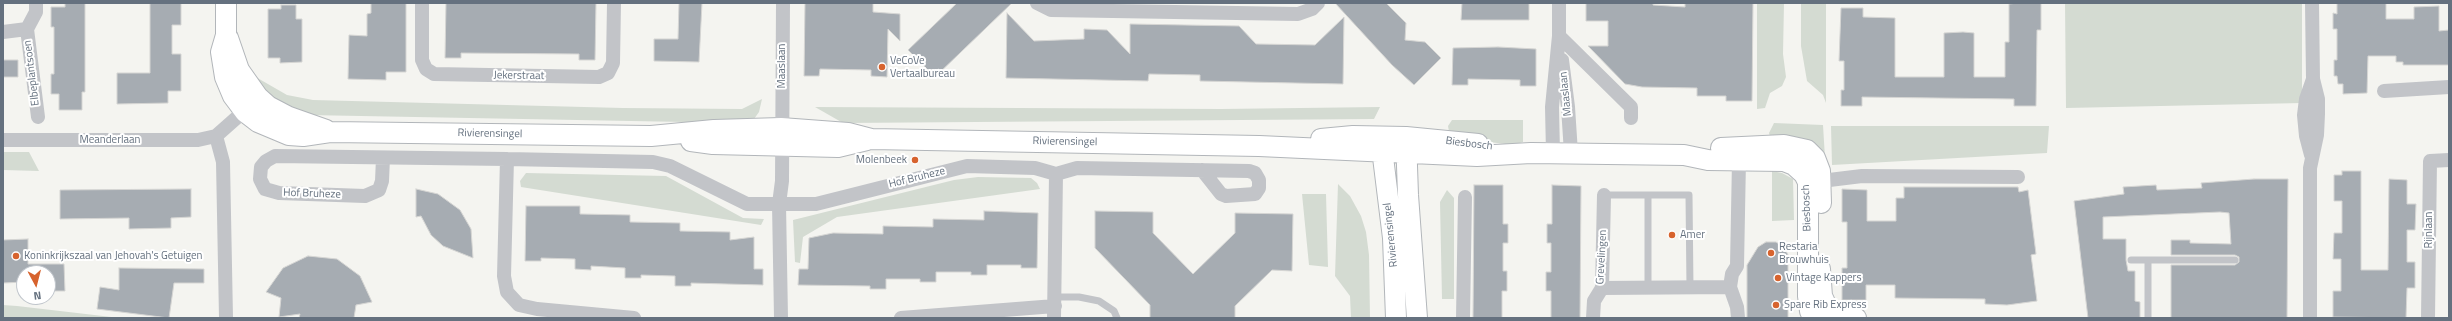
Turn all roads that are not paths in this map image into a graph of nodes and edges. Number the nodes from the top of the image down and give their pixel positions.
1 (36, 3) edge
2 (226, 3) edge
3 (422, 3) edge
4 (614, 3) edge
5 (783, 3) edge
6 (1036, 3) edge
7 (1318, 3) edge
8 (1559, 3) edge
9 (2312, 3) edge
10 (27, 29) junction
11 (3, 32) edge
12 (226, 35) junction
13 (1559, 36) junction
14 (2449, 87) edge
15 (2384, 91) dead end
16 (258, 97) junction
17 (245, 112) junction
18 (38, 117) dead end
19 (1631, 118) dead end
20 (330, 132) junction
21 (216, 136) junction
22 (782, 137) junction
23 (3, 140) edge
24 (1382, 145) junction
25 (1406, 146) junction
26 (1562, 153) junction
27 (1739, 154) junction
28 (383, 158) junction
29 (507, 159) junction
30 (2449, 160) edge
31 (1202, 170) dead end
32 (1056, 174) junction
33 (2018, 177) dead end
34 (1815, 182) junction
35 (1604, 195) joint
36 (1648, 195) junction
37 (1465, 197) dead end
38 (779, 204) junction
39 (2131, 260) dead end
40 (2148, 260) junction
41 (2235, 260) dead end
42 (1730, 287) junction
43 (1602, 288) junction
44 (1648, 288) junction
45 (1690, 288) junction
46 (1054, 307) edge
47 (226, 318) edge
48 (634, 318) edge
49 (782, 318) edge
50 (901, 318) edge
51 (1117, 318) edge
52 (1396, 318) edge
53 (1417, 318) edge
54 (1463, 318) edge
55 (1594, 318) edge
56 (1738, 318) edge
57 (1813, 318) edge
58 (1856, 318) edge
59 (2148, 318) edge
60 (2310, 318) edge
61 (2428, 318) edge

1 - 10 street, Elbeplantsoen
2 - 12 street, Rivierensingel
3 - 4 street, Jekerstraat
5 - 22 street, Maaslaan
6 - 7 street
8 - 13 street, Maaslaan
9 - 60 street
10 - 11 street, Elbeplantsoen
10 - 18 street, Elbeplantsoen
12 - 16 street, Rivierensingel
12 - 17 street, Rivierensingel
13 - 19 street
13 - 26 street, Maaslaan
14 - 15 street
16 - 17 street, Meanderlaan
16 - 20 street, Rivierensingel
17 - 20 street, Rivierensingel
17 - 21 street, Meanderlaan
20 - 22 street, Rivierensingel
21 - 23 street, Meanderlaan
21 - 47 street
22 - 24 street, Rivierensingel
22 - 38 street
24 - 25 street, Rivierensingel
24 - 52 street, Rivierensingel
25 - 26 street, Biesbosch
25 - 53 street, Rivierensingel
26 - 27 street, Biesbosch
27 - 34 street, Biesbosch
27 - 42 street
28 - 28 street, Hof Bruheze
28 - 29 street, Hof Bruheze
29 - 38 street, Hof Bruheze
29 - 48 street
30 - 61 street, Rijnlaan
31 - 32 street
32 - 38 street, Hof Bruheze
32 - 46 street
33 - 34 street, Biesbosch
34 - 57 street, Biesbosch
34 - 58 street, Biesbosch
35 - 36 lane
35 - 43 street, Grevelingen
36 - 44 lane
36 - 45 lane
37 - 54 street
38 - 49 street
39 - 40 lane
40 - 41 lane
40 - 59 lane
42 - 45 street
42 - 56 street
43 - 44 street
43 - 55 street, Grevelingen
44 - 45 street
46 - 50 street
46 - 51 lane

